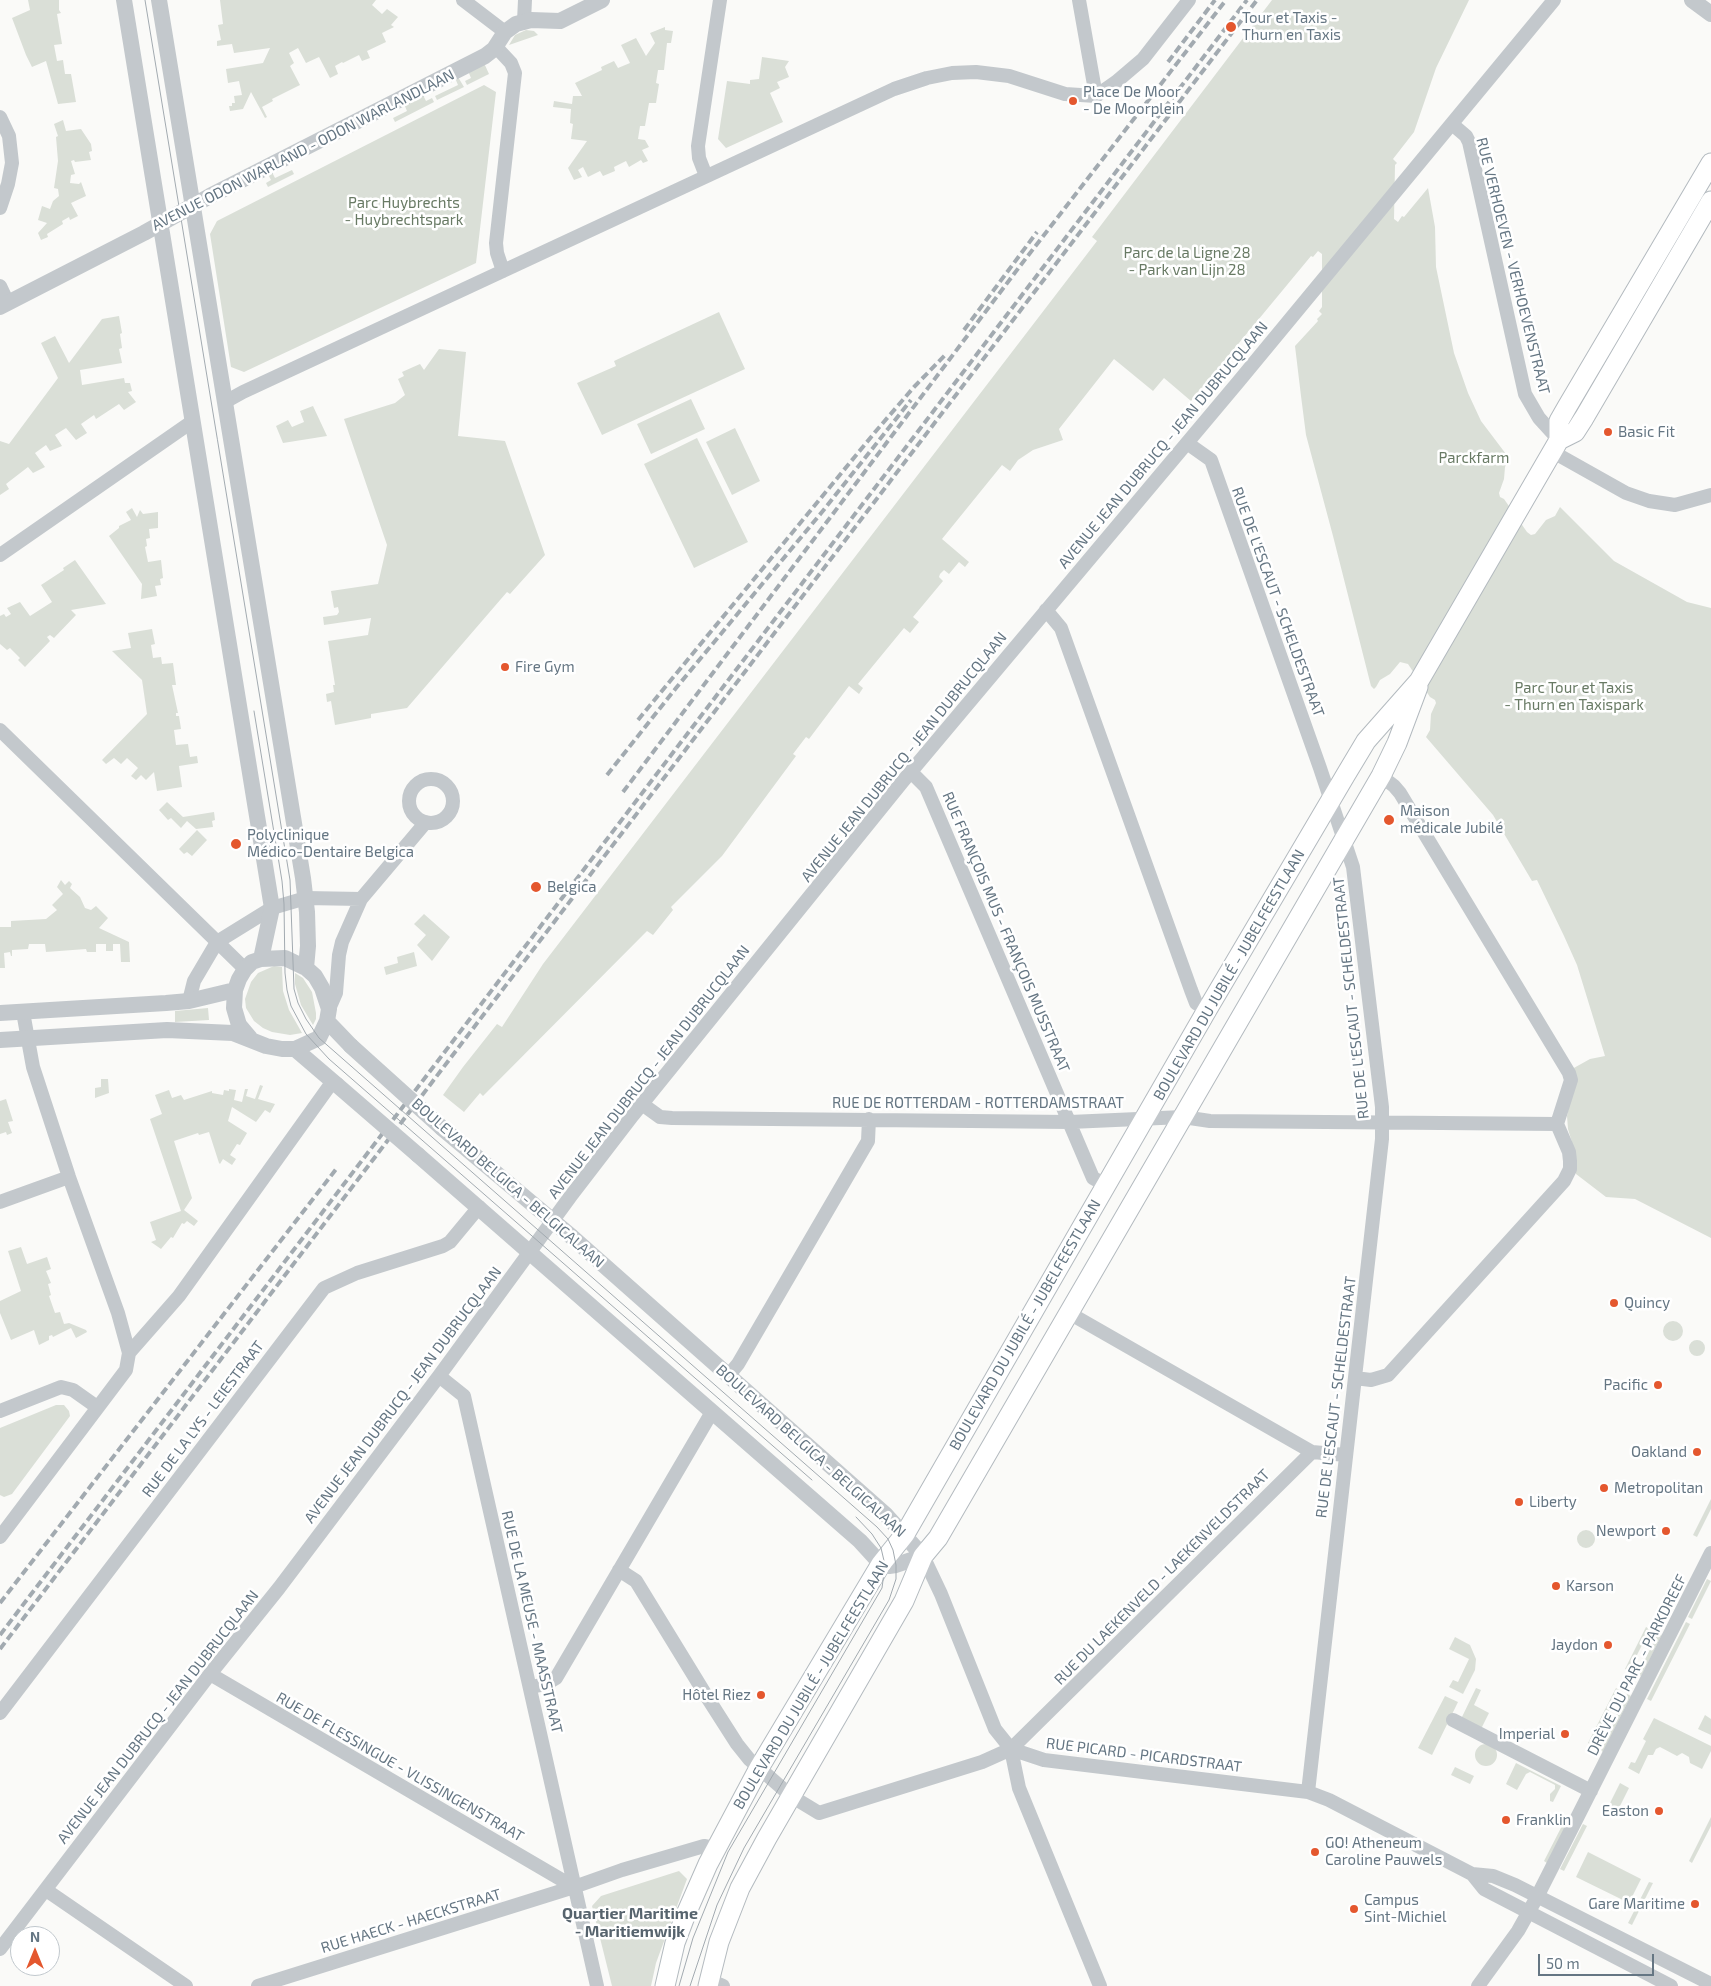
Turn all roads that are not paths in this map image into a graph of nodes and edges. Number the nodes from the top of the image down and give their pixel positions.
1 (124, 0) edge
2 (159, 0) edge
3 (463, 0) edge
4 (525, 0) edge
5 (602, 0) edge
6 (720, 0) edge
7 (1079, 0) edge
8 (1189, 0) edge
9 (1554, 0) edge
10 (1692, 0) edge
11 (1711, 14) edge
12 (524, 21) junction
13 (505, 32) junction
14 (496, 47) junction
15 (1096, 96) junction
16 (0, 117) edge
17 (1452, 124) junction
18 (1711, 163) edge
19 (706, 176) junction
20 (1711, 201) edge
21 (193, 206) junction
22 (0, 208) edge
23 (161, 223) junction
24 (503, 271) junction
25 (0, 286) edge
26 (4, 306) edge
27 (226, 402) junction
28 (193, 421) junction
29 (1187, 443) junction
30 (1556, 446) junction
31 (1711, 495) edge
32 (0, 555) edge
33 (1046, 610) junction
34 (1419, 681) junction
35 (0, 730) edge
36 (911, 772) junction
37 (1381, 776) junction
38 (1330, 800) junction
39 (426, 822) dead end
40 (1344, 841) junction
41 (306, 898) junction
42 (361, 899) junction
43 (272, 908) junction
44 (218, 942) junction
45 (261, 959) junction
46 (306, 968) junction
47 (245, 969) junction
48 (235, 990) junction
49 (189, 1001) junction
50 (1207, 1010) junction
51 (23, 1012) junction
52 (0, 1013) edge
53 (328, 1015) junction
54 (250, 1038) junction
55 (29, 1039) junction
56 (0, 1040) edge
57 (295, 1048) junction
58 (335, 1083) junction
59 (642, 1104) junction
60 (1183, 1117) junction
61 (869, 1119) junction
62 (1146, 1119) junction
63 (1070, 1122) junction
64 (1382, 1123) junction
65 (1557, 1124) junction
66 (69, 1177) junction
67 (1106, 1185) junction
68 (0, 1202) edge
69 (479, 1207) junction
70 (553, 1221) junction
71 (530, 1252) junction
72 (1069, 1313) junction
73 (129, 1353) junction
74 (439, 1376) junction
75 (728, 1376) junction
76 (1355, 1378) junction
77 (97, 1408) junction
78 (0, 1411) edge
79 (712, 1412) junction
80 (1312, 1452) junction
81 (1346, 1455) junction
82 (2, 1529) edge
83 (905, 1534) junction
84 (1711, 1553) edge
85 (923, 1556) junction
86 (881, 1564) junction
87 (619, 1570) junction
88 (210, 1674) junction
89 (531, 1687) junction
90 (0, 1713) edge
91 (1453, 1720) dead end
92 (1011, 1750) junction
93 (759, 1768) junction
94 (1591, 1791) junction
95 (1308, 1792) junction
96 (791, 1796) junction
97 (715, 1848) junction
98 (1472, 1874) junction
99 (574, 1887) junction
100 (46, 1890) junction
101 (1538, 1897) junction
102 (1528, 1913) junction
103 (0, 1949) edge
104 (713, 1984) edge
105 (1711, 1984) edge
106 (186, 1986) edge
107 (258, 1986) edge
108 (597, 1986) edge
109 (665, 1986) edge
110 (1100, 1986) edge
111 (1478, 1986) edge
112 (1671, 1986) edge

1 - 23 street
2 - 21 street
3 - 13 street
4 - 12 street
5 - 12 street
6 - 19 street
7 - 15 street
8 - 15 street
9 - 17 street, AVENUE JEAN DUBRUCQ - JEAN DUBRUCQLAAN
10 - 11 street
12 - 13 street, AVENUE ODON WARLAND - ODON WARLANDLAAN
13 - 14 street, AVENUE ODON WARLAND - ODON WARLANDLAAN
14 - 21 street, AVENUE ODON WARLAND - ODON WARLANDLAAN
14 - 24 street
15 - 19 street
16 - 22 street
17 - 29 street, AVENUE JEAN DUBRUCQ - JEAN DUBRUCQLAAN
17 - 30 street, RUE VERHOEVEN - VERHOEVENSTRAAT
18 - 30 main road
19 - 24 street
20 - 30 main road
21 - 23 street, AVENUE ODON WARLAND - ODON WARLANDLAAN
21 - 27 street
23 - 26 street, AVENUE ODON WARLAND - ODON WARLANDLAAN
23 - 28 street
24 - 27 street
25 - 26 street
27 - 41 street
28 - 32 street
28 - 43 street
29 - 33 street, AVENUE JEAN DUBRUCQ - JEAN DUBRUCQLAAN
29 - 38 street, RUE DE L'ESCAUT - SCHELDESTRAAT
30 - 31 street, RUE VERHOEVEN - VERHOEVENSTRAAT
30 - 34 main road, BOULEVARD DU JUBILÉ - JUBELFEESTLAAN
33 - 36 street, AVENUE JEAN DUBRUCQ - JEAN DUBRUCQLAAN
33 - 50 street
34 - 37 main road, BOULEVARD DU JUBILÉ - JUBELFEESTLAAN
34 - 38 main road, BOULEVARD DU JUBILÉ - JUBELFEESTLAAN
35 - 44 street
36 - 59 street, AVENUE JEAN DUBRUCQ - JEAN DUBRUCQLAAN
36 - 63 street, RUE FRANÇOIS MUS - FRANÇOIS MUSSTRAAT
37 - 40 main road, BOULEVARD DU JUBILÉ - JUBELFEESTLAAN
37 - 65 street
38 - 40 street, RUE DE L'ESCAUT - SCHELDESTRAAT
38 - 50 main road, BOULEVARD DU JUBILÉ - JUBELFEESTLAAN
39 - 42 street
40 - 60 main road, BOULEVARD DU JUBILÉ - JUBELFEESTLAAN
40 - 64 street, RUE DE L'ESCAUT - SCHELDESTRAAT
41 - 42 street
41 - 43 street
41 - 46 street
42 - 53 street
43 - 44 street
43 - 45 street
44 - 47 street
44 - 49 street
45 - 46 street
45 - 47 street
46 - 53 street
47 - 48 street
48 - 49 street
48 - 54 street
49 - 51 street
50 - 62 main road, BOULEVARD DU JUBILÉ - JUBELFEESTLAAN
51 - 52 street
51 - 55 street
53 - 57 street
53 - 70 street, BOULEVARD BELGICA - BELGICALAAN, bridge
54 - 55 street
54 - 57 street
55 - 56 street
55 - 66 street
57 - 58 street
58 - 69 street, bridge
58 - 73 street
59 - 61 street, RUE DE ROTTERDAM - ROTTERDAMSTRAAT
59 - 70 street, AVENUE JEAN DUBRUCQ - JEAN DUBRUCQLAAN
60 - 62 street, RUE DE ROTTERDAM - ROTTERDAMSTRAAT
60 - 64 street, RUE DE ROTTERDAM - ROTTERDAMSTRAAT
60 - 72 main road, BOULEVARD DU JUBILÉ - JUBELFEESTLAAN
61 - 63 street, RUE DE ROTTERDAM - ROTTERDAMSTRAAT
61 - 75 street
62 - 63 street, RUE DE ROTTERDAM - ROTTERDAMSTRAAT
62 - 67 main road, BOULEVARD DU JUBILÉ - JUBELFEESTLAAN
63 - 67 street, RUE FRANÇOIS MUS - FRANÇOIS MUSSTRAAT
64 - 65 street, RUE DE ROTTERDAM - ROTTERDAMSTRAAT
64 - 76 street, RUE DE L'ESCAUT - SCHELDESTRAAT
65 - 76 street
66 - 68 street
66 - 73 street
67 - 83 main road, BOULEVARD DU JUBILÉ - JUBELFEESTLAAN
69 - 71 street
69 - 90 street, RUE DE LA LYS - LEIESTRAAT
70 - 71 street, AVENUE JEAN DUBRUCQ - JEAN DUBRUCQLAAN
70 - 75 street, BOULEVARD BELGICA - BELGICALAAN
71 - 74 street, AVENUE JEAN DUBRUCQ - JEAN DUBRUCQLAAN
71 - 79 street
72 - 80 street
72 - 85 main road, BOULEVARD DU JUBILÉ - JUBELFEESTLAAN
73 - 77 street
74 - 88 street, AVENUE JEAN DUBRUCQ - JEAN DUBRUCQLAAN
74 - 89 street, RUE DE LA MEUSE - MAASSTRAAT
75 - 83 street, BOULEVARD BELGICA - BELGICALAAN
76 - 81 street, RUE DE L'ESCAUT - SCHELDESTRAAT
77 - 78 street
77 - 82 street
79 - 86 street
79 - 87 street
80 - 81 street
80 - 92 street, RUE DU LAEKENVELD - LAEKENVELDSTRAAT
81 - 95 street, RUE DE L'ESCAUT - SCHELDESTRAAT
83 - 85 street, BOULEVARD BELGICA - BELGICALAAN
83 - 86 main road, BOULEVARD DU JUBILÉ - JUBELFEESTLAAN
84 - 94 street, DRÈVE DU PARC - PARKDREEF
85 - 86 street, BOULEVARD BELGICA - BELGICALAAN
85 - 92 street
85 - 96 main road, BOULEVARD DU JUBILÉ - JUBELFEESTLAAN
86 - 93 main road, BOULEVARD DU JUBILÉ - JUBELFEESTLAAN
87 - 89 street
87 - 93 street
88 - 99 street, RUE DE FLESSINGUE - VLISSINGENSTRAAT
88 - 100 street, AVENUE JEAN DUBRUCQ - JEAN DUBRUCQLAAN
89 - 99 street, RUE DE LA MEUSE - MAASSTRAAT
91 - 94 street
92 - 95 street, RUE PICARD - PICARDSTRAAT
92 - 96 street
92 - 110 street
93 - 96 street
93 - 97 main road, BOULEVARD DU JUBILÉ - JUBELFEESTLAAN
94 - 101 street, DRÈVE DU PARC - PARKDREEF
95 - 98 street, RUE PICARD - PICARDSTRAAT
96 - 104 main road, BOULEVARD DU JUBILÉ - JUBELFEESTLAAN
97 - 99 street, RUE HAECK - HAECKSTRAAT
97 - 109 main road, BOULEVARD DU JUBILÉ - JUBELFEESTLAAN
98 - 101 street, RUE PICARD - PICARDSTRAAT
98 - 102 street, RUE PICARD - PICARDSTRAAT
99 - 107 street, RUE HAECK - HAECKSTRAAT
99 - 108 street, RUE DE LA MEUSE - MAASSTRAAT
100 - 103 street, AVENUE JEAN DUBRUCQ - JEAN DUBRUCQLAAN
100 - 106 street
101 - 102 street, DRÈVE DU PARC - PARKDREEF
101 - 105 street, RUE PICARD - PICARDSTRAAT
102 - 111 street, DRÈVE DU PARC - PARKDREEF
102 - 112 street, RUE PICARD - PICARDSTRAAT

